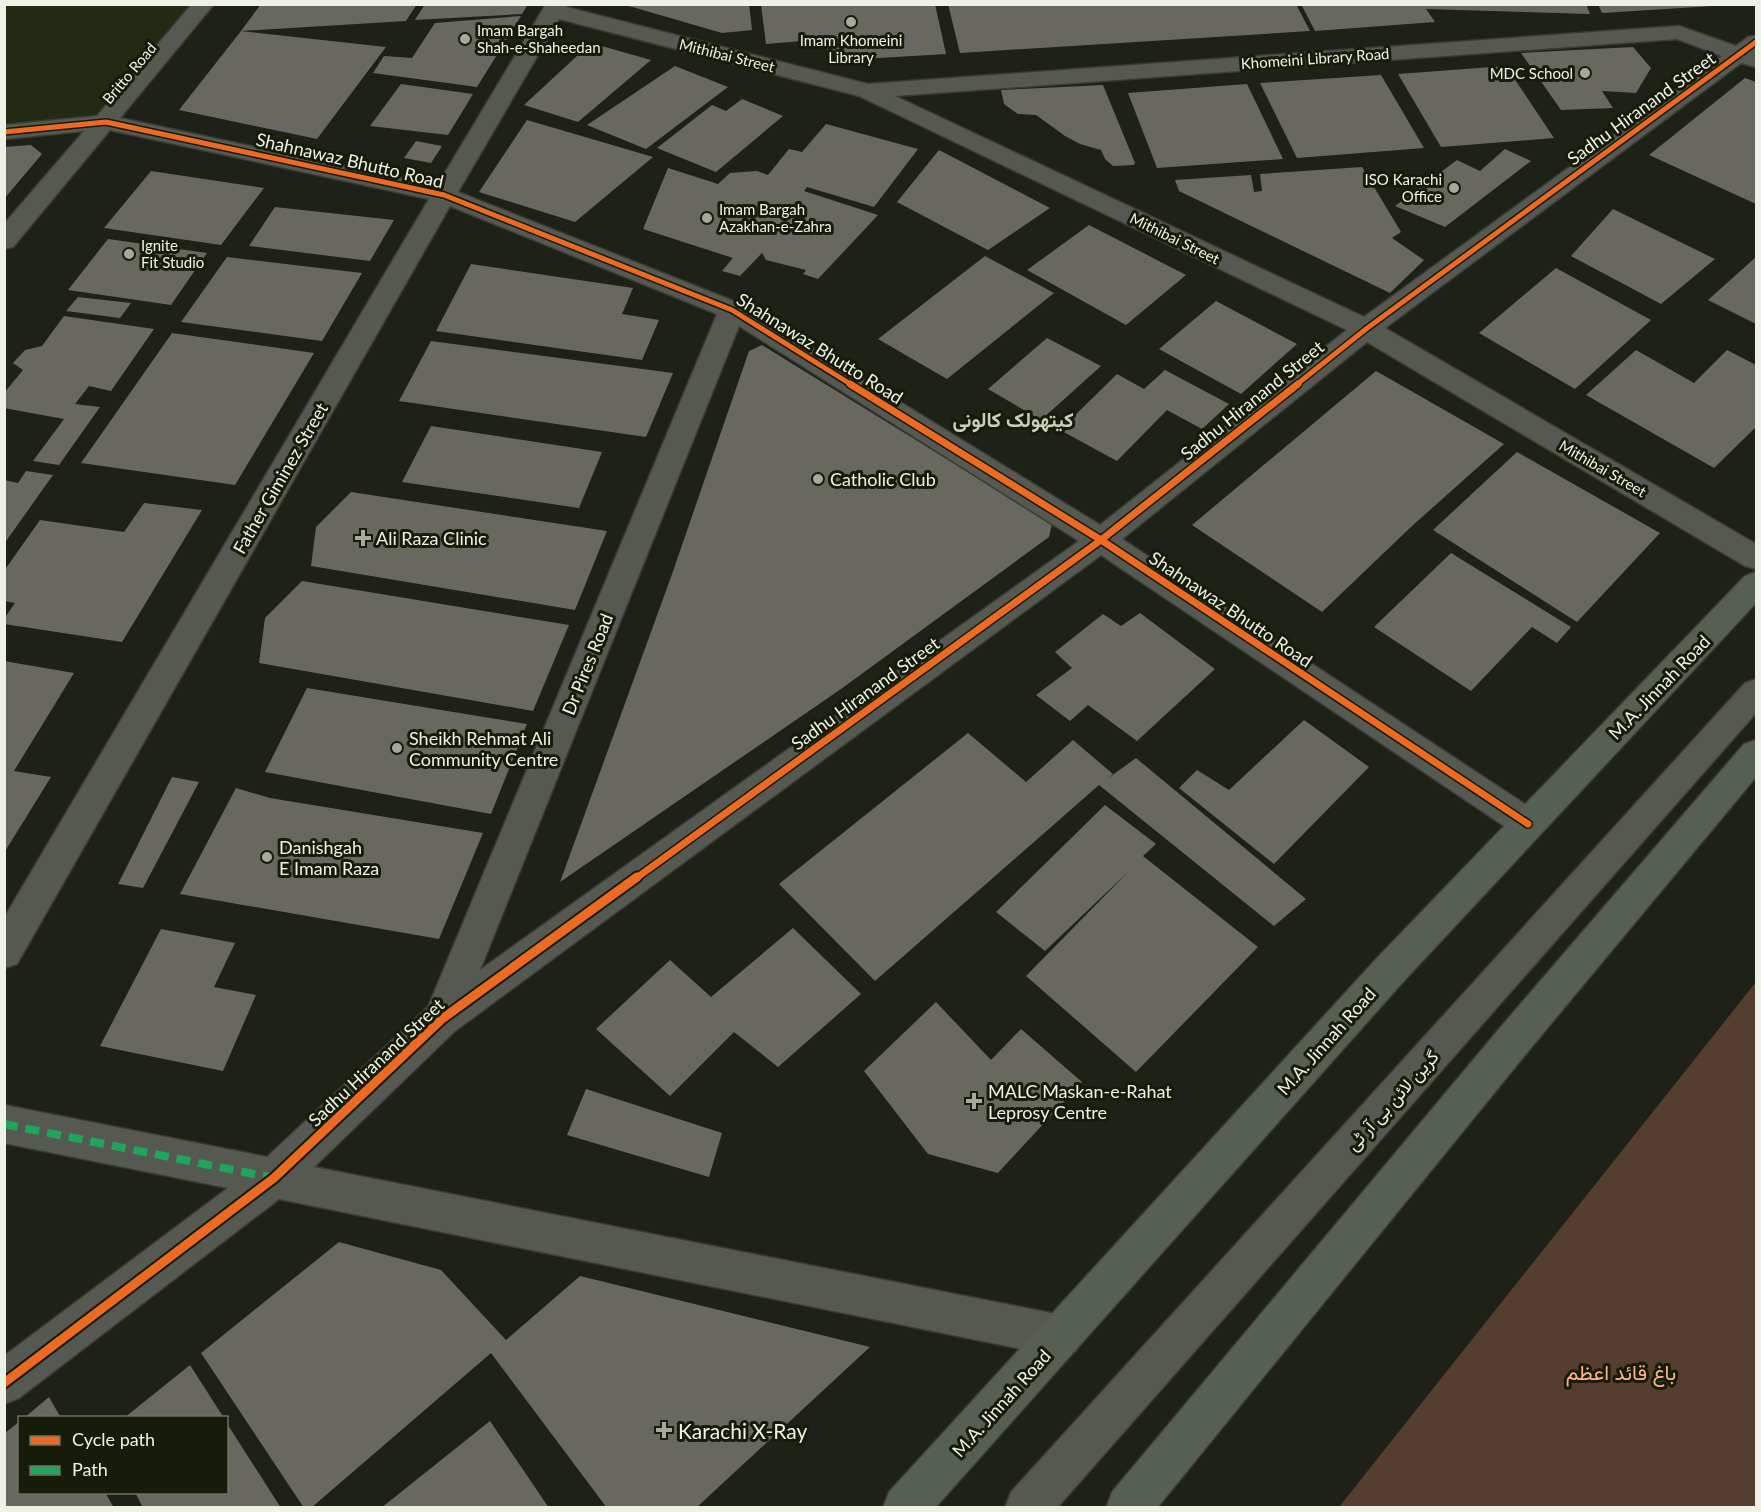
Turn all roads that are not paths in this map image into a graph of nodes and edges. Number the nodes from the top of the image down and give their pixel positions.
1 (204, 4) edge
2 (556, 8) edge
3 (1751, 53) edge
4 (867, 91) junction
5 (106, 122) junction
6 (4, 132) edge
7 (444, 195) junction
8 (4, 241) edge
9 (732, 310) junction
10 (1366, 329) junction
11 (1101, 540) junction
12 (1756, 558) edge
13 (1756, 584) edge
14 (1756, 692) edge
15 (1756, 754) edge
16 (1528, 824) junction
17 (4, 952) edge
18 (442, 1019) junction
19 (4, 1124) edge
20 (274, 1178) junction
21 (1060, 1336) junction
22 (4, 1383) edge
23 (905, 1508) edge
24 (1027, 1508) edge
25 (1128, 1508) edge

1 - 5 street, Britto Road
2 - 4 street, Mithibai Street
2 - 7 street, Father Giminez Street
3 - 4 street, Khomeini Library Road
3 - 10 street, Sadhu Hiranand Street
4 - 10 street, Mithibai Street
5 - 6 street, Shahnawaz Bhutto Road
5 - 7 street, Shahnawaz Bhutto Road
5 - 8 street, Britto Road
7 - 9 street, Shahnawaz Bhutto Road
7 - 17 street, Father Giminez Street
9 - 11 street, Shahnawaz Bhutto Road
9 - 18 street, Dr Pires Road
10 - 11 street, Sadhu Hiranand Street
10 - 12 street, Mithibai Street
11 - 16 street, Shahnawaz Bhutto Road
11 - 18 street, Sadhu Hiranand Street
13 - 16 highway, M.A. Jinnah Road
14 - 24 street, گرین لائن بی آر ٹی
15 - 25 highway
16 - 21 highway, M.A. Jinnah Road
18 - 20 street, Sadhu Hiranand Street
19 - 20 street
20 - 21 street
20 - 22 street, Sadhu Hiranand Street
21 - 23 highway, M.A. Jinnah Road

